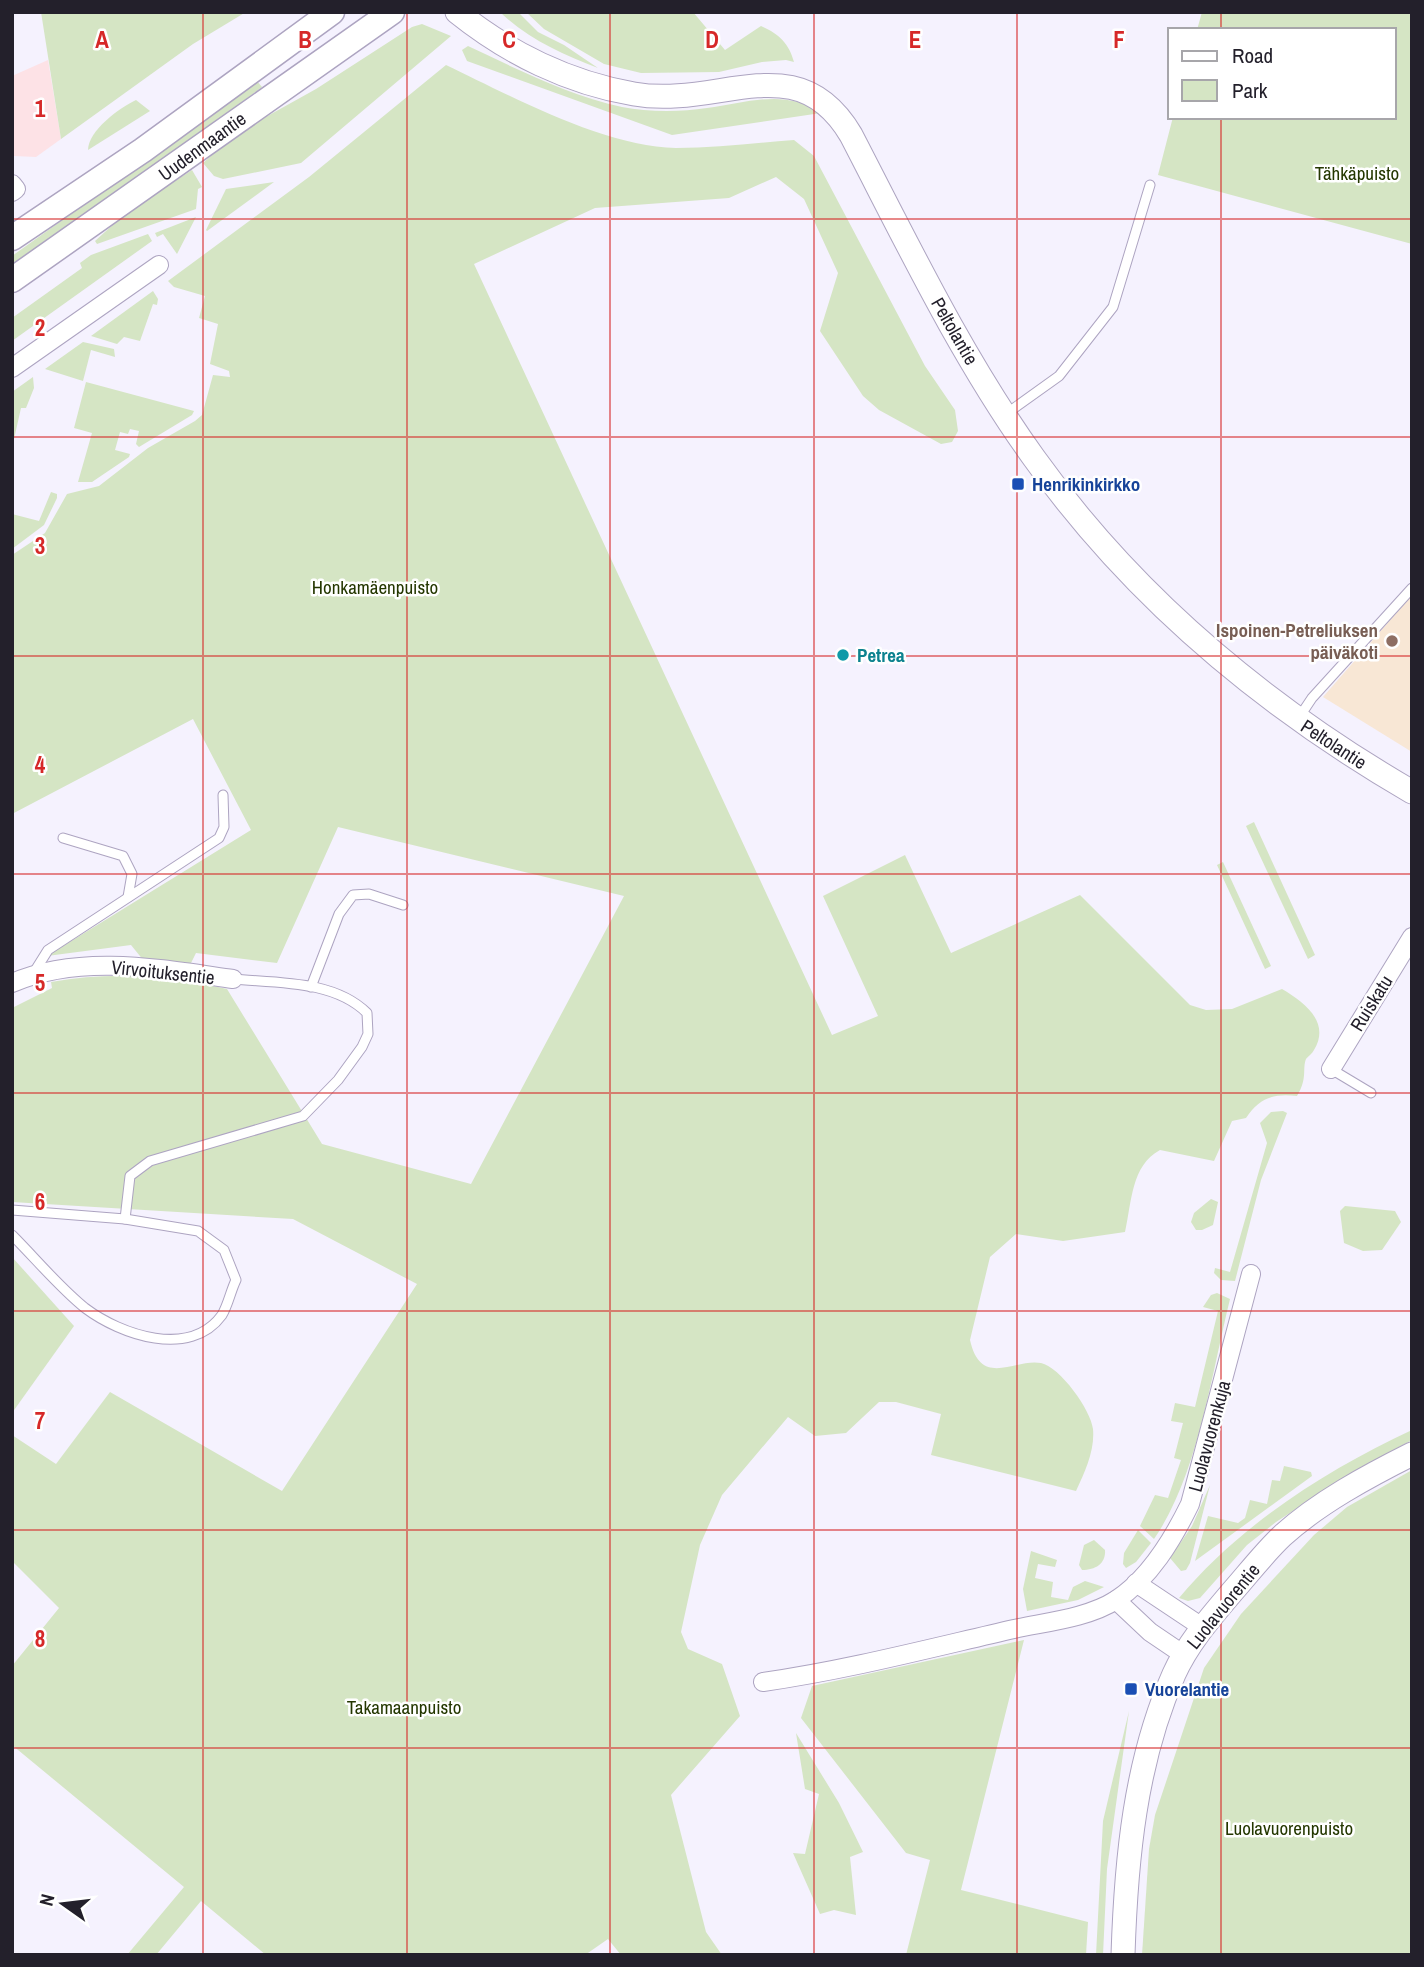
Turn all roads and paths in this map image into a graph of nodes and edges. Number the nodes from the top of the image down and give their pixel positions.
1 (332, 12) edge
2 (392, 12) edge
3 (457, 12) edge
4 (1150, 185) dead end
5 (12, 238) edge
6 (159, 265) dead end
7 (12, 280) edge
8 (12, 368) edge
9 (1005, 415) junction
10 (1412, 589) edge
11 (1297, 720) junction
12 (1412, 792) edge
13 (223, 795) dead end
14 (63, 838) dead end
15 (128, 897) junction
16 (403, 905) dead end
17 (1412, 937) edge
18 (33, 974) junction
19 (233, 979) joint
20 (12, 984) edge
21 (311, 987) junction
22 (1331, 1069) joint
23 (1371, 1093) dead end
24 (12, 1210) edge
25 (125, 1219) junction
26 (12, 1235) edge
27 (1251, 1274) dead end
28 (1412, 1454) edge
29 (1136, 1583) junction
30 (1116, 1600) junction
31 (1202, 1627) junction
32 (1184, 1655) junction
33 (763, 1682) dead end
34 (1123, 1955) edge

1 - 5 main road, Uudenmaantie
2 - 7 main road, Uudenmaantie
3 - 9 street, Peltolantie
4 - 9 lane
6 - 8 street
9 - 11 street, Peltolantie
10 - 11 lane
11 - 12 street, Peltolantie
13 - 15 lane
14 - 15 lane
15 - 18 lane
16 - 21 lane
17 - 22 street, Ruiskatu
18 - 19 street, Virvoituksentie
18 - 20 street, Virvoituksentie
19 - 21 lane
21 - 25 lane
22 - 23 lane
24 - 25 lane
25 - 26 lane
27 - 29 street, Luolavuorenkuja
28 - 31 street, Luolavuorentie
29 - 30 street
29 - 31 street
30 - 32 street
30 - 33 street
31 - 32 street, Luolavuorentie
32 - 34 street, Luolavuorentie

